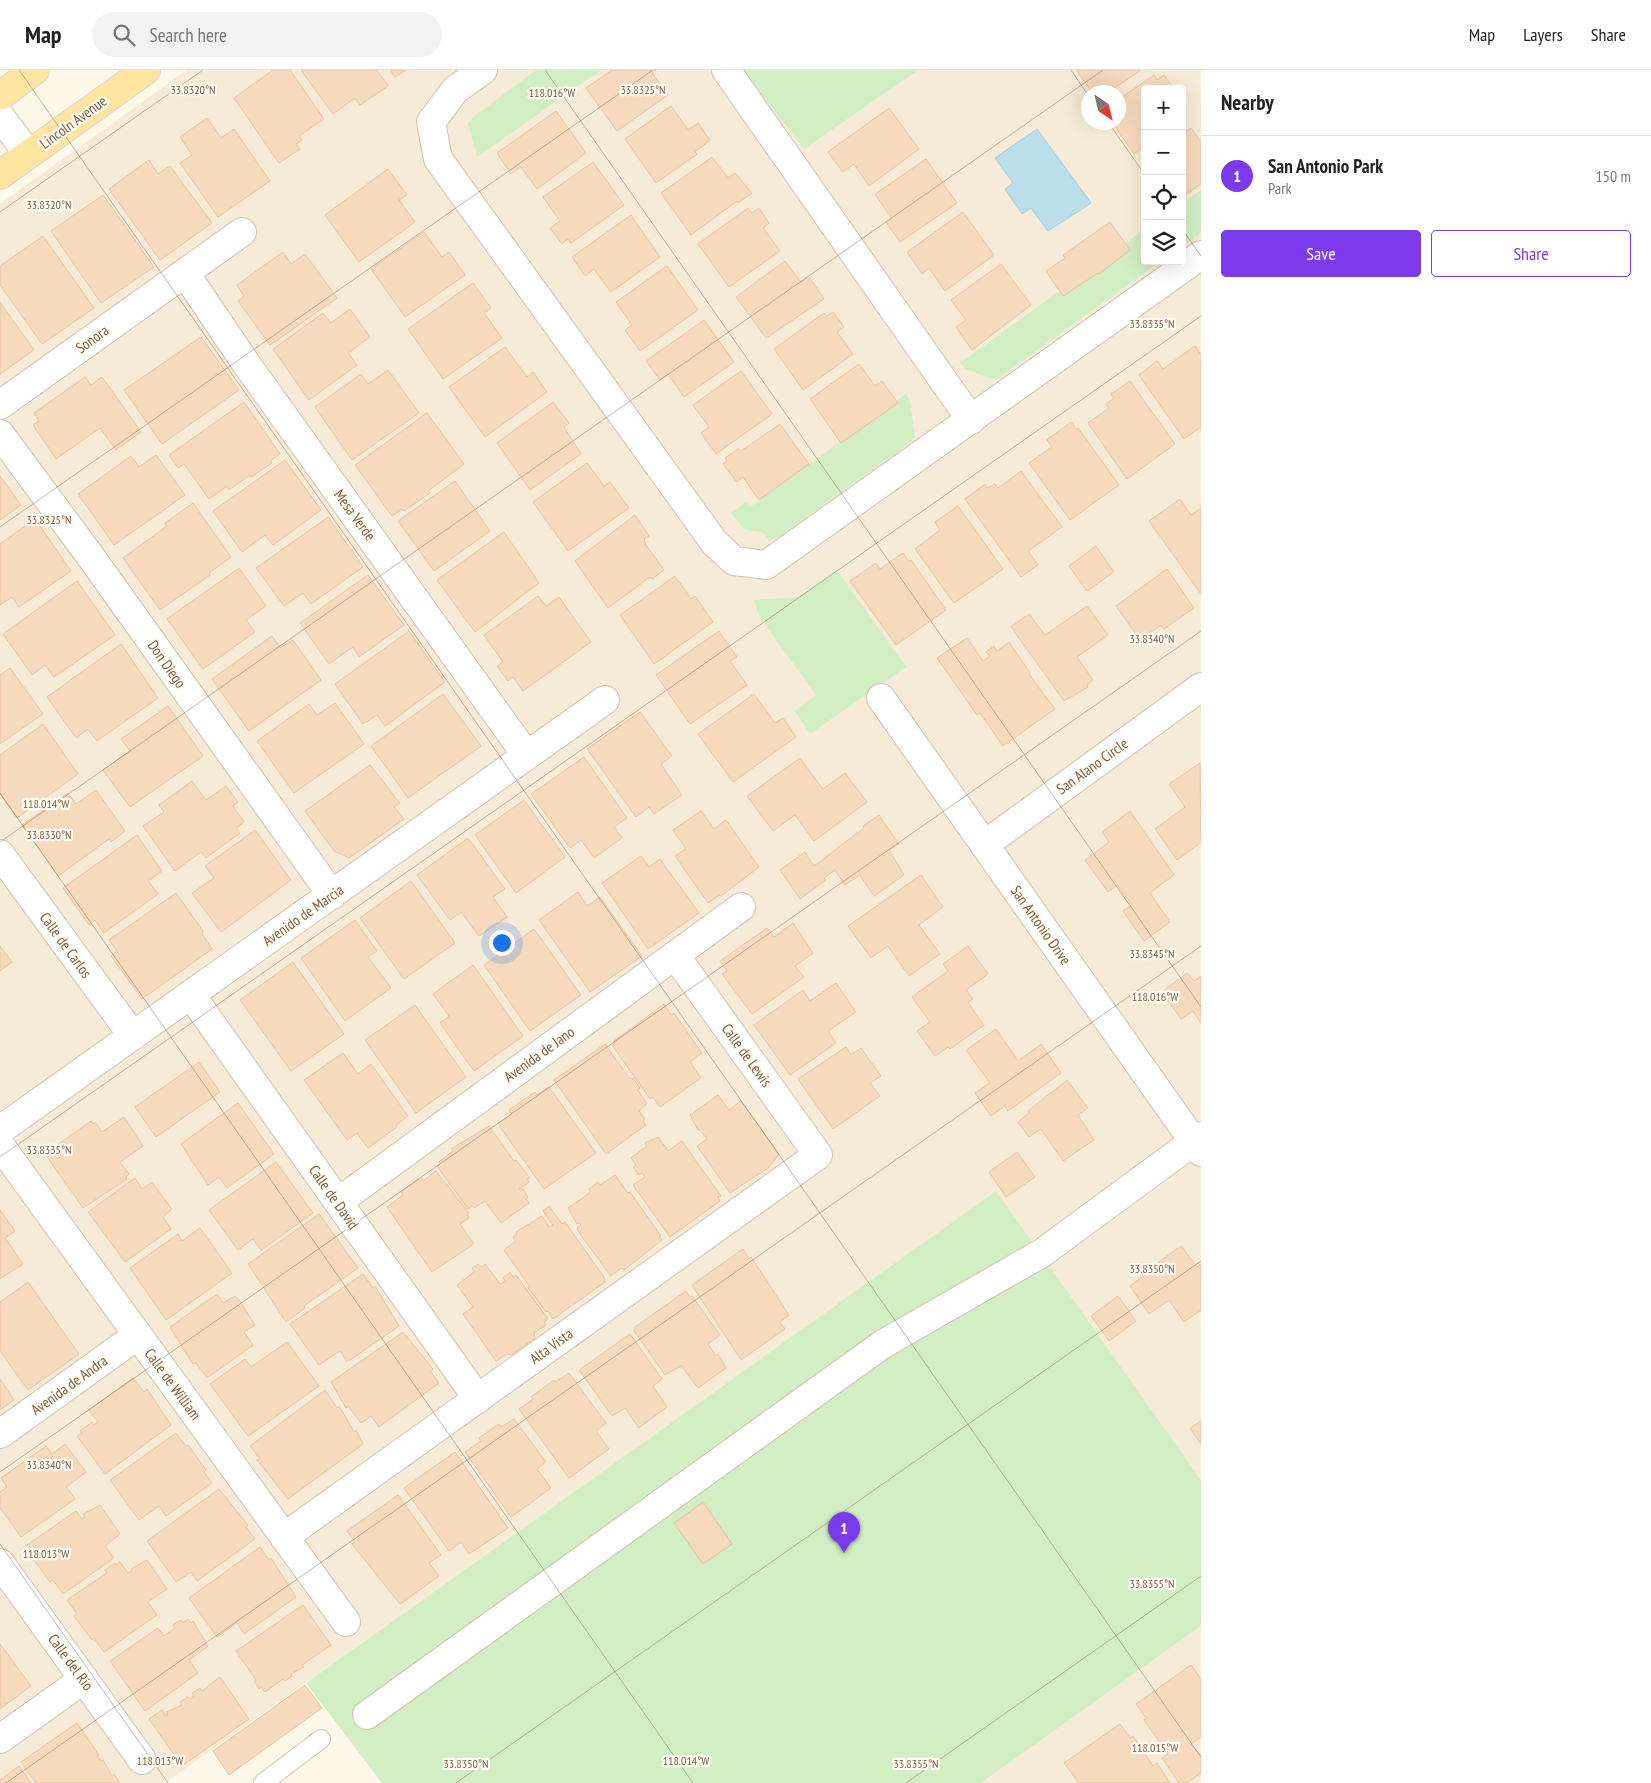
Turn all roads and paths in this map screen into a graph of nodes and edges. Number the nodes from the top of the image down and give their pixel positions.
1 (36, 70) edge
2 (146, 70) edge
3 (483, 70) edge
4 (726, 70) edge
5 (0, 96) edge
6 (0, 116) edge
7 (28, 154) junction
8 (0, 174) edge
9 (242, 232) dead end
10 (1201, 256) edge
11 (185, 273) junction
12 (0, 406) edge
13 (971, 420) junction
14 (0, 434) edge
15 (1201, 687) edge
16 (881, 698) dead end
17 (605, 700) dead end
18 (527, 756) junction
19 (984, 845) junction
20 (0, 854) edge
21 (332, 895) junction
22 (741, 907) dead end
23 (675, 955) junction
24 (191, 995) junction
25 (133, 1036) junction
26 (0, 1130) edge
27 (1198, 1143) edge
28 (0, 1145) edge
29 (818, 1155) joint
30 (338, 1202) junction
31 (138, 1335) junction
32 (478, 1399) junction
33 (0, 1434) edge
34 (284, 1537) junction
35 (0, 1563) edge
36 (346, 1622) dead end
37 (84, 1679) junction
38 (367, 1715) dead end
39 (0, 1739) edge
40 (321, 1739) dead end
41 (142, 1760) dead end
42 (263, 1783) edge

1 - 5 main road
2 - 7 main road, Lincoln Avenue
3 - 13 street
4 - 13 street
6 - 7 street
7 - 8 main road, Lincoln Avenue
9 - 11 street, Sonora
10 - 13 street
11 - 12 street, Sonora
11 - 18 street, Mesa Verde
14 - 21 street, Don Diego
15 - 19 street, San Alano Circle
16 - 19 street, San Antonio Drive
17 - 18 street, Avenido de Marcia
18 - 21 street, Avenido de Marcia
19 - 27 street, San Antonio Drive
20 - 25 street, Calle de Carlos
21 - 24 street, Avenido de Marcia
22 - 23 street, Avenida de Jano
23 - 29 street, Calle de Lewis
23 - 30 street, Avenida de Jano
24 - 25 street, Avenido de Marcia
24 - 30 street, Calle de David
25 - 26 street, Avenido de Marcia
27 - 38 street
28 - 31 street, Calle de William
29 - 32 street, Alta Vista
30 - 32 street, Calle de David
31 - 33 street, Avenida de Andra
31 - 34 street, Calle de William
32 - 34 street, Alta Vista
34 - 36 street, Calle de William
35 - 37 street, Calle del Rio
37 - 39 street
37 - 41 street, Calle del Rio
40 - 42 lane

